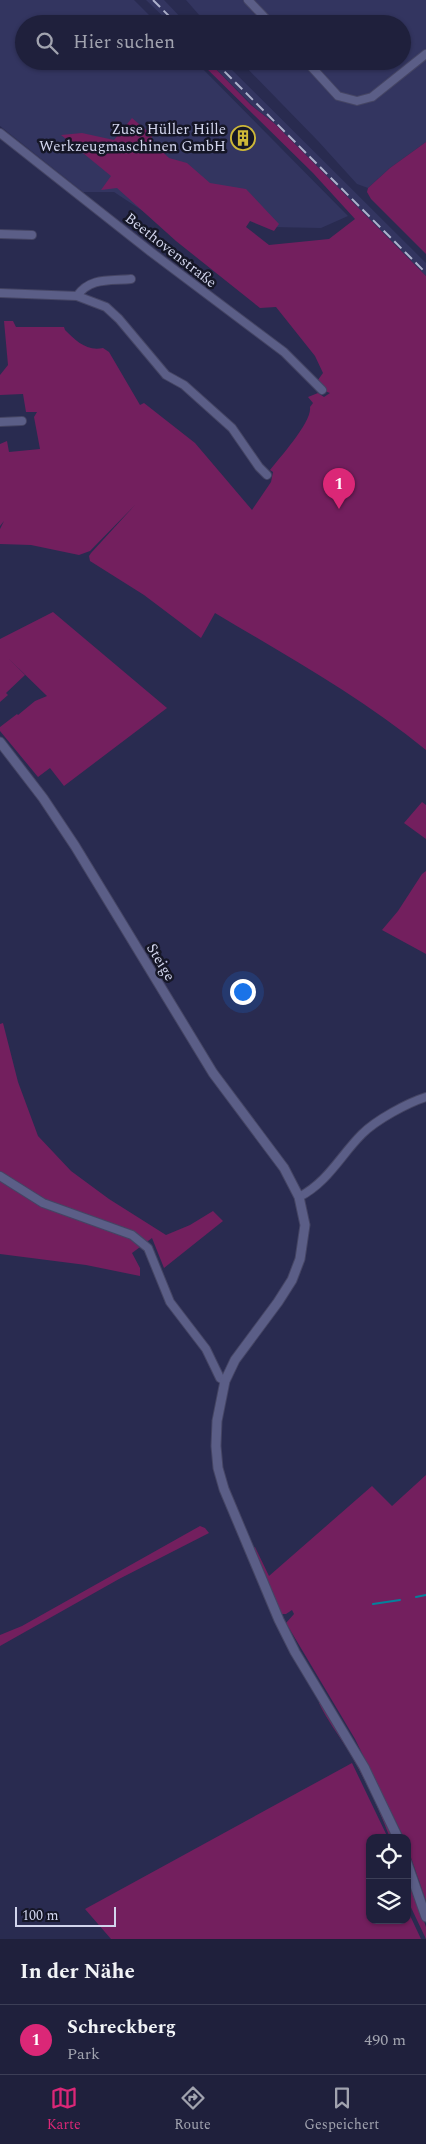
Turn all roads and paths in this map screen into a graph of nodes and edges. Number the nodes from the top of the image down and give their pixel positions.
1 (248, 0) edge
2 (262, 15) edge
3 (426, 54) edge
4 (411, 66) edge
5 (314, 70) edge
6 (406, 70) edge
7 (0, 133) edge
8 (0, 234) edge
9 (32, 235) dead end
10 (130, 279) dead end
11 (0, 293) edge
12 (77, 296) junction
13 (322, 390) dead end
14 (22, 421) dead end
15 (0, 422) edge
16 (267, 476) dead end
17 (0, 742) edge
18 (426, 1097) edge
19 (0, 1176) edge
20 (300, 1197) junction
21 (225, 1381) junction
22 (396, 1834) edge
23 (411, 1874) edge
24 (426, 1917) edge

1 - 2 street
3 - 4 street
5 - 6 street
7 - 13 street, Beethovenstraße
8 - 9 street
10 - 12 street
11 - 12 street
12 - 16 street
14 - 15 street
17 - 20 street, Steige
18 - 20 street
19 - 21 street
20 - 21 street, Steige
21 - 22 street, Steige
23 - 24 street

